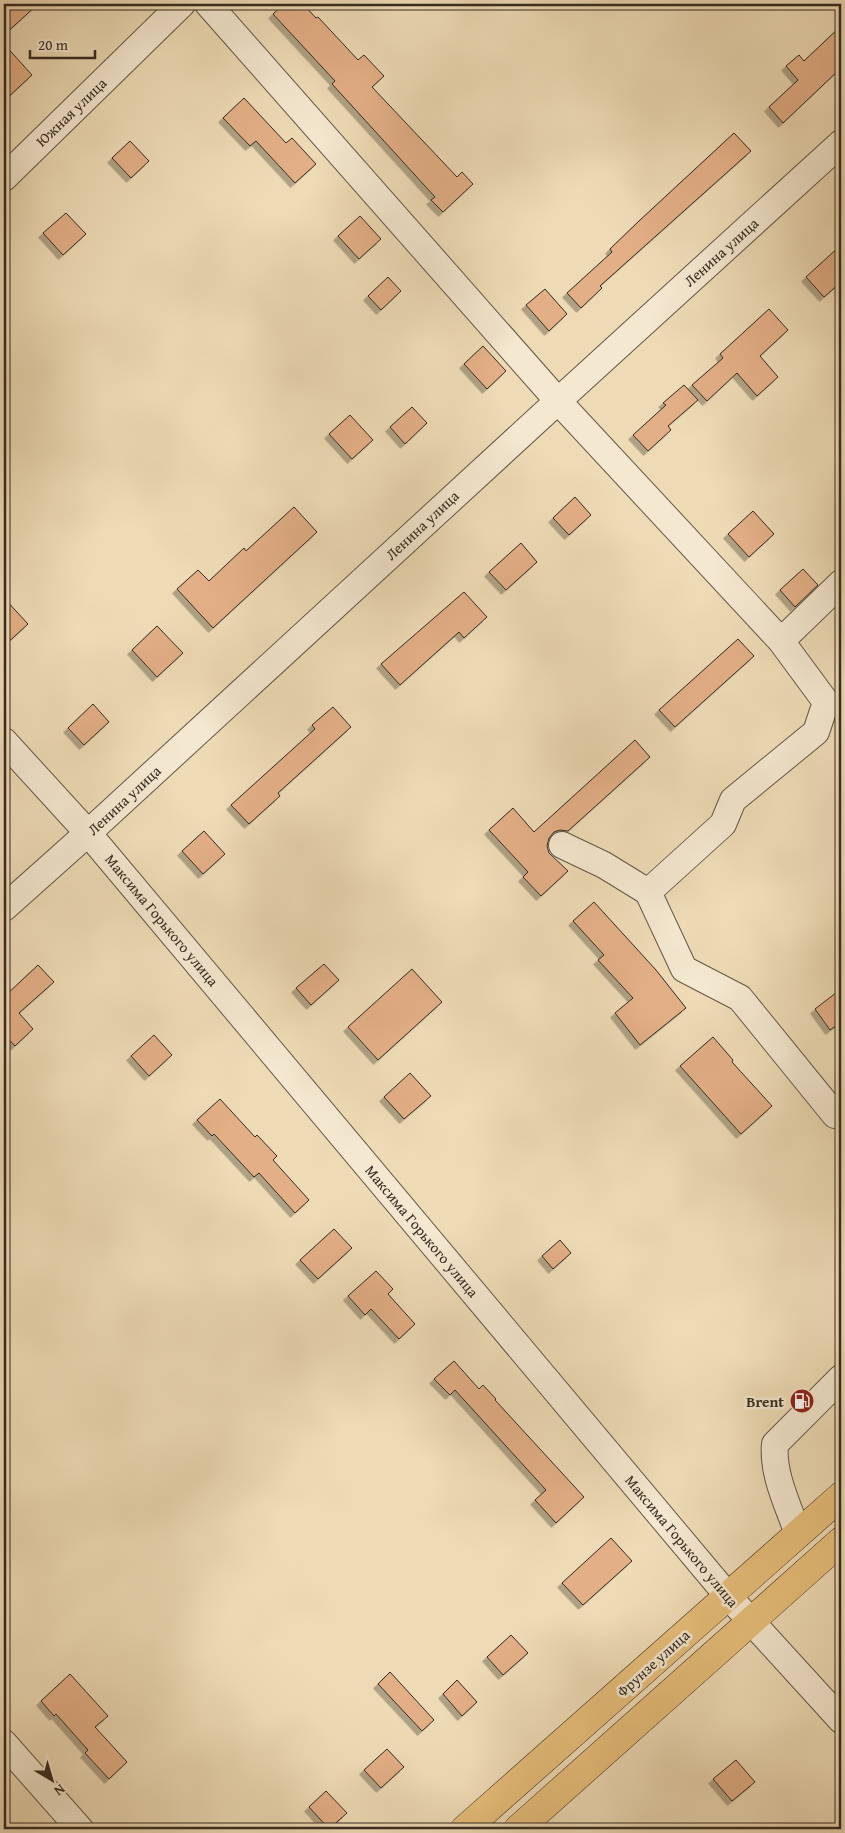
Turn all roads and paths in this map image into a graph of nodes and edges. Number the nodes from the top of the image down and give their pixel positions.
1 (182, 4) edge
2 (208, 4) edge
3 (841, 143) edge
4 (4, 178) edge
5 (558, 401) junction
6 (841, 583) edge
7 (781, 641) junction
8 (4, 741) edge
9 (88, 833) junction
10 (562, 845) dead end
11 (648, 892) junction
12 (4, 908) edge
13 (835, 1115) dead end
14 (841, 1378) edge
15 (841, 1496) edge
16 (798, 1534) junction
17 (841, 1541) edge
18 (728, 1596) junction
19 (750, 1621) junction
20 (841, 1720) edge
21 (4, 1743) edge
22 (80, 1829) edge
23 (465, 1829) edge
24 (518, 1829) edge

1 - 4 street, Южная улица
2 - 5 street
3 - 5 street, Ленина улица
5 - 7 street
5 - 9 street, Ленина улица
6 - 7 street
7 - 11 street
8 - 9 street, Максима Горького улица
9 - 12 street, Ленина улица
9 - 18 street, Максима Горького улица
10 - 11 street
11 - 13 street
14 - 16 street
15 - 16 main road, Фрунзе улица
16 - 18 main road, Фрунзе улица
17 - 19 main road
18 - 19 street, Максима Горького улица
18 - 23 main road, Фрунзе улица
19 - 20 street, Максима Горького улица
19 - 24 main road
21 - 22 street

